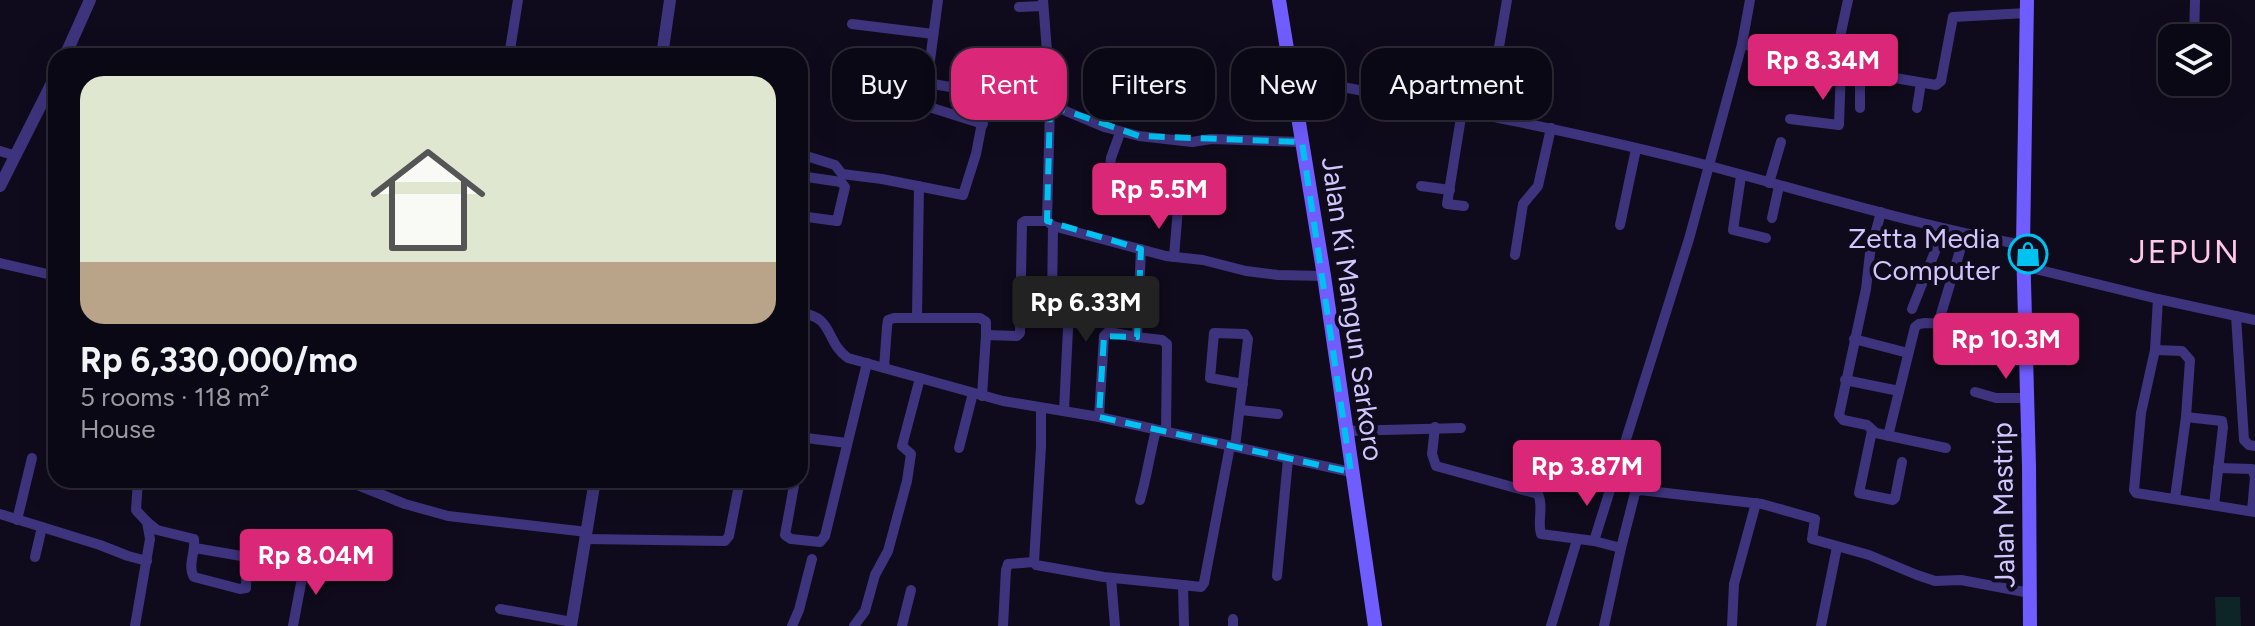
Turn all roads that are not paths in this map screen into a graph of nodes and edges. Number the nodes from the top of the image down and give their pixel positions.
1 (90, 0) edge
2 (518, 0) edge
3 (670, 0) edge
4 (938, 0) edge
5 (1279, 0) edge
6 (1507, 0) edge
7 (1750, 0) edge
8 (1848, 0) edge
9 (2195, 0) edge
10 (1043, 3) edge
11 (2027, 6) edge
12 (1019, 7) dead end
13 (852, 24) dead end
14 (2194, 24) edge
15 (933, 34) junction
16 (1742, 44) junction
17 (69, 48) edge
18 (510, 48) edge
19 (663, 48) edge
20 (931, 48) edge
21 (1047, 48) edge
22 (1286, 48) edge
23 (1499, 48) edge
24 (1838, 66) junction
25 (1860, 72) junction
26 (1921, 83) junction
27 (48, 91) edge
28 (1860, 108) dead end
29 (1917, 108) dead end
30 (935, 109) edge
31 (1067, 111) edge
32 (1790, 119) dead end
33 (984, 120) edge
34 (1049, 120) edge
35 (1298, 120) edge
36 (1464, 120) edge
37 (1511, 120) edge
38 (983, 124) junction
39 (1551, 128) junction
40 (1120, 133) junction
41 (1302, 142) junction
42 (1781, 142) dead end
43 (1636, 149) junction
44 (0, 151) edge
45 (16, 156) junction
46 (808, 157) edge
47 (1707, 166) junction
48 (1741, 176) junction
49 (808, 177) edge
50 (1774, 184) junction
51 (1108, 185) dead end
52 (0, 186) edge
53 (919, 186) junction
54 (1421, 186) dead end
55 (1450, 190) junction
56 (1464, 206) dead end
57 (1178, 208) dead end
58 (1881, 212) junction
59 (808, 217) edge
60 (1772, 218) dead end
61 (1050, 223) junction
62 (1620, 225) dead end
63 (1944, 229) junction
64 (1965, 234) junction
65 (1766, 238) dead end
66 (2023, 245) junction
67 (1141, 249) junction
68 (1515, 255) dead end
69 (1174, 257) junction
70 (0, 263) edge
71 (2023, 266) junction
72 (48, 274) edge
73 (1324, 276) junction
74 (2158, 299) junction
75 (1912, 309) dead end
76 (808, 314) edge
77 (2236, 316) junction
78 (917, 317) junction
79 (2255, 320) edge
80 (1938, 324) junction
81 (1972, 325) dead end
82 (986, 335) junction
83 (1137, 337) junction
84 (1854, 339) junction
85 (2155, 350) junction
86 (1908, 353) junction
87 (867, 363) junction
88 (884, 368) junction
89 (920, 378) junction
90 (1845, 380) junction
91 (1243, 384) junction
92 (1899, 391) junction
93 (1975, 392) dead end
94 (977, 394) junction
95 (2027, 398) junction
96 (1041, 408) junction
97 (1241, 410) junction
98 (1064, 411) junction
99 (1278, 414) dead end
100 (1099, 417) junction
101 (2186, 417) junction
102 (1435, 427) junction
103 (1461, 428) dead end
104 (1161, 431) junction
105 (1345, 431) junction
106 (1872, 431) junction
107 (1888, 436) junction
108 (808, 438) edge
109 (847, 443) junction
110 (1232, 446) junction
111 (2255, 446) edge
112 (959, 448) dead end
113 (1946, 448) dead end
114 (32, 458) dead end
115 (1288, 459) junction
116 (1902, 462) dead end
117 (2218, 468) junction
118 (1351, 472) junction
119 (137, 488) edge
120 (364, 488) edge
121 (594, 488) edge
122 (738, 488) edge
123 (794, 488) edge
124 (2175, 498) junction
125 (1140, 500) dead end
126 (1756, 503) junction
127 (2214, 505) junction
128 (2254, 511) edge
129 (0, 514) edge
130 (17, 520) junction
131 (42, 527) junction
132 (154, 535) junction
133 (586, 535) junction
134 (1577, 540) junction
135 (1594, 541) junction
136 (1837, 547) junction
137 (195, 548) junction
138 (1621, 548) junction
139 (35, 557) dead end
140 (812, 559) dead end
141 (147, 561) junction
142 (305, 562) dead end
143 (1034, 562) junction
144 (1277, 576) dead end
145 (1111, 578) junction
146 (1183, 585) junction
147 (911, 590) dead end
148 (2030, 593) junction
149 (500, 609) dead end
150 (572, 624) edge
151 (135, 626) edge
152 (293, 626) edge
153 (792, 626) edge
154 (854, 626) edge
155 (902, 626) edge
156 (1003, 626) edge
157 (1115, 626) edge
158 (1184, 626) edge
159 (1375, 626) edge
160 (1551, 626) edge
161 (1604, 626) edge
162 (1732, 626) edge
163 (1821, 626) edge
164 (2030, 626) edge

1 - 17 street
2 - 18 street
3 - 19 street
4 - 15 street
5 - 22 main road, Jalan Ki Mangun Sarkoro
6 - 23 street
7 - 16 street
8 - 24 street
9 - 14 street
10 - 12 street
10 - 21 street
11 - 26 street
11 - 66 main road, Jalan Mastrip
13 - 15 street
15 - 20 street
16 - 24 street
16 - 47 street
24 - 25 street
24 - 32 street
25 - 26 street
25 - 28 street
26 - 29 street
27 - 45 street
30 - 38 street
31 - 40 street
33 - 38 street
34 - 61 street
35 - 41 main road, Jalan Ki Mangun Sarkoro
36 - 55 street
37 - 39 street
38 - 53 street
39 - 43 street
39 - 68 street
40 - 41 street
40 - 51 street
41 - 73 main road, Jalan Ki Mangun Sarkoro
42 - 50 street
43 - 47 street
43 - 62 street
44 - 45 street
45 - 52 street
46 - 53 street
47 - 48 street
47 - 135 street
48 - 50 street
48 - 65 street
49 - 59 street
50 - 58 street
50 - 60 street
53 - 78 street
54 - 55 street
55 - 56 street
57 - 69 street
58 - 63 street
58 - 84 street
61 - 67 street
61 - 82 street
61 - 98 street
63 - 64 street
63 - 75 street
64 - 66 street
64 - 80 street
66 - 71 main road, Jalan Mastrip
67 - 69 street
67 - 83 street
69 - 73 street
70 - 72 street
71 - 74 street
71 - 95 main road, Jalan Mastrip
73 - 105 main road, Jalan Ki Mangun Sarkoro
74 - 77 street
74 - 85 street
76 - 87 street
77 - 79 street
77 - 111 street
78 - 82 street
78 - 88 street
80 - 81 street
80 - 86 street
82 - 94 street
83 - 100 street
83 - 104 street
84 - 86 street
84 - 90 street
85 - 101 street
85 - 124 street
86 - 92 street
87 - 88 street
87 - 109 street
88 - 89 street
89 - 94 street
89 - 154 street
90 - 92 street
90 - 106 street
91 - 91 street
91 - 97 street
92 - 107 street
93 - 95 street
94 - 96 street
94 - 112 street
95 - 148 main road, Jalan Mastrip
96 - 98 street
96 - 143 street
97 - 99 street
97 - 110 street
98 - 100 street
100 - 104 street
101 - 117 street
101 - 124 street
102 - 103 street
102 - 105 street
102 - 134 street
104 - 110 street
104 - 125 street
105 - 118 main road, Jalan Ki Mangun Sarkoro
106 - 107 street
106 - 116 street
107 - 113 street
108 - 109 street
109 - 123 street
110 - 115 street
110 - 146 street
114 - 130 street
115 - 118 street
115 - 144 street
117 - 127 street
117 - 128 street
118 - 159 main road, Jalan Ki Mangun Sarkoro
119 - 132 street
120 - 133 street
121 - 133 street
122 - 133 street
124 - 127 street
126 - 136 street
126 - 138 street
126 - 162 street
127 - 128 street
129 - 130 street
130 - 131 street
131 - 139 street
131 - 141 street
132 - 137 street
132 - 141 street
133 - 150 street
134 - 135 street
134 - 160 street
135 - 138 street
136 - 148 street
136 - 163 street
137 - 137 street
138 - 161 street
140 - 153 street
141 - 151 street
142 - 152 street
143 - 145 street
143 - 156 street
145 - 146 street
145 - 157 street
146 - 158 street
147 - 155 street
148 - 164 main road, Jalan Mastrip
149 - 150 street

